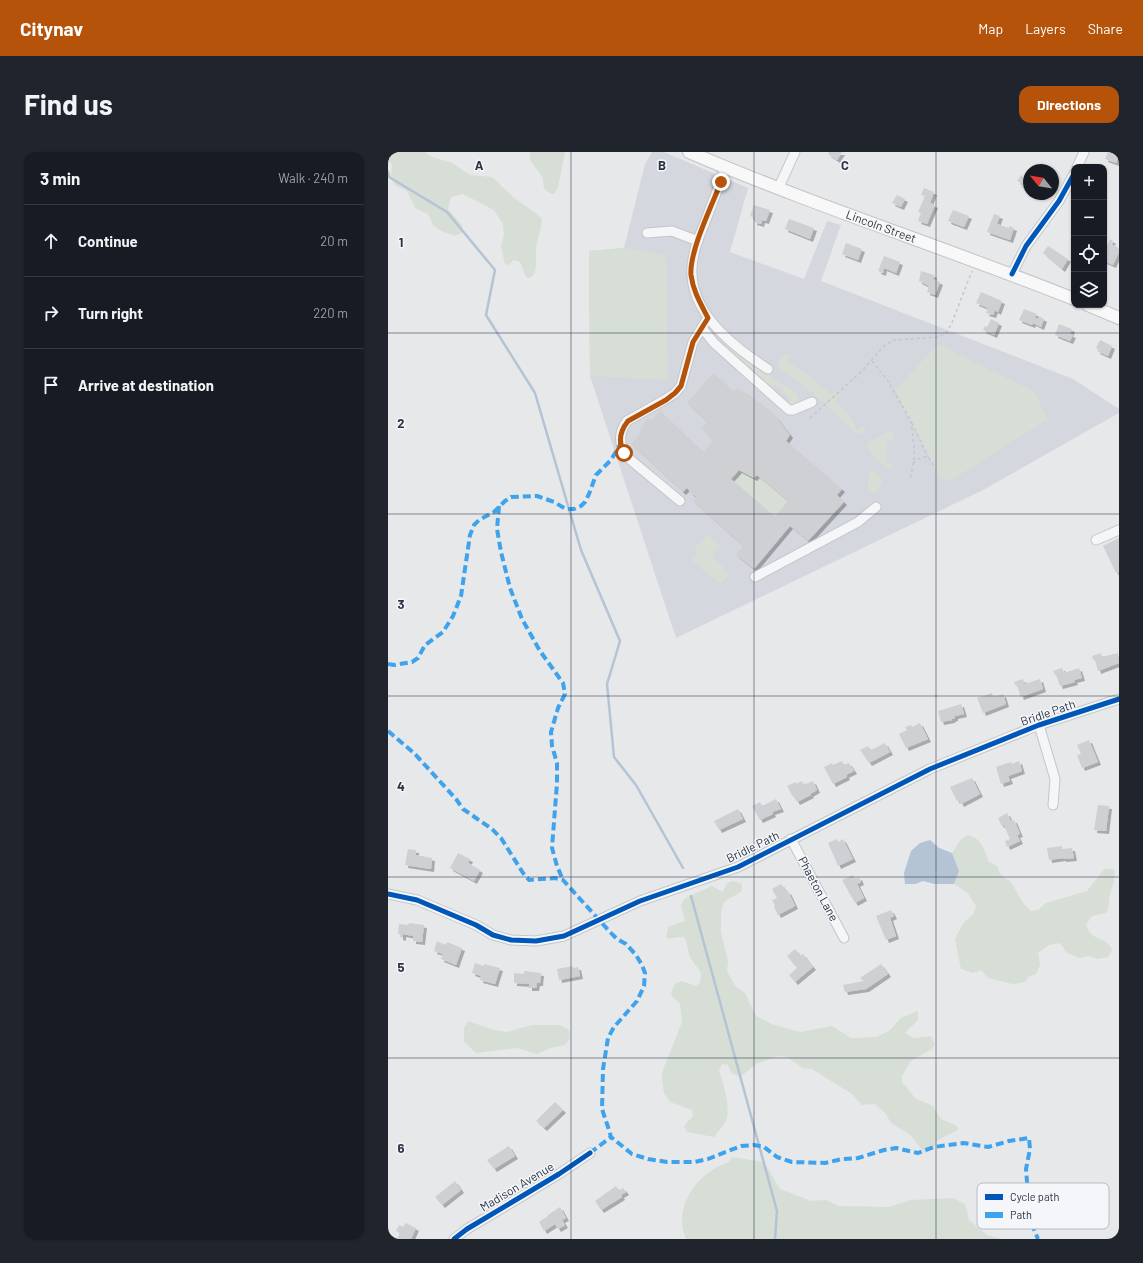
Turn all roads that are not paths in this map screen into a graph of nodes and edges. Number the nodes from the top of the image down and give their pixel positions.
1 (688, 152) edge
2 (795, 152) edge
3 (1084, 152) edge
4 (1078, 164) edge
5 (725, 168) junction
6 (1071, 179) edge
7 (778, 188) junction
8 (647, 233) dead end
9 (698, 241) junction
10 (1012, 274) junction
11 (1071, 298) edge
12 (1095, 308) edge
13 (708, 318) junction
14 (1119, 318) edge
15 (702, 328) junction
16 (768, 368) dead end
17 (812, 402) dead end
18 (680, 501) dead end
19 (876, 507) dead end
20 (1119, 530) edge
21 (1096, 540) dead end
22 (755, 577) dead end
23 (1119, 699) edge
24 (1039, 725) junction
25 (1053, 805) dead end
26 (791, 839) junction
27 (388, 894) edge
28 (844, 938) dead end
29 (590, 1153) dead end
30 (454, 1239) edge

1 - 5 main road, Lincoln Street
2 - 7 street
3 - 4 street
5 - 7 main road, Lincoln Street
5 - 9 street
6 - 10 street
7 - 10 main road, Lincoln Street
8 - 9 street
9 - 13 street
10 - 11 main road, Lincoln Street
12 - 14 main road
13 - 15 street
13 - 16 street
15 - 17 street
15 - 18 street
19 - 22 street
20 - 21 street
23 - 24 street, Bridle Path
24 - 25 street
24 - 26 street, Bridle Path
26 - 27 street, Bridle Path
26 - 28 street, Phaeton Lane
29 - 30 street, Madison Avenue

